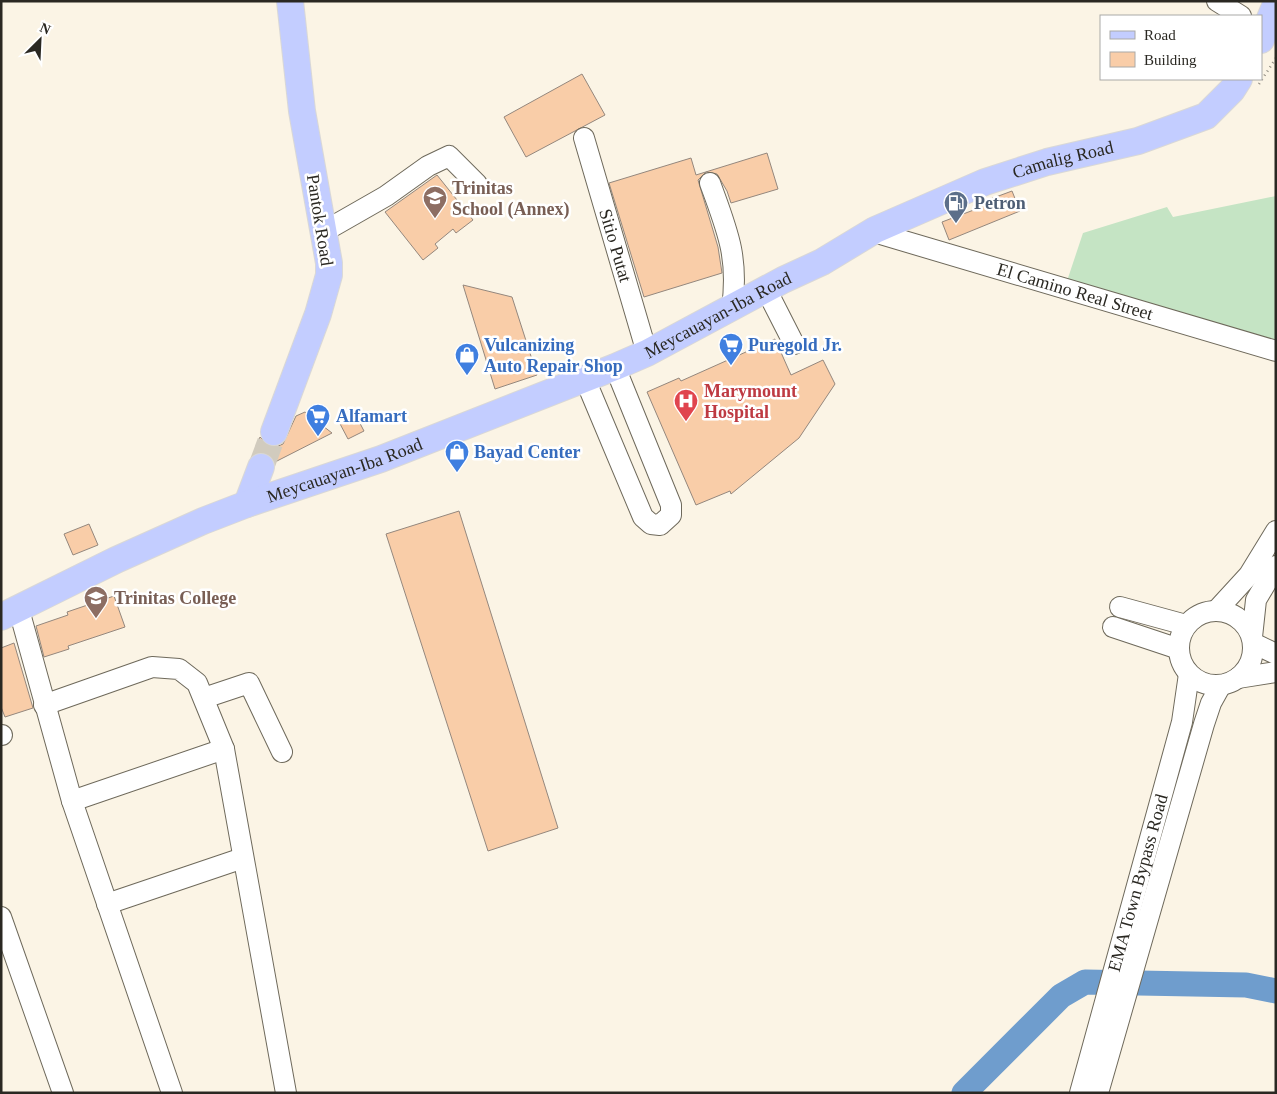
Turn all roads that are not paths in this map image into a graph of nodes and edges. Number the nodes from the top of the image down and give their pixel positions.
1 (290, 1) edge
2 (1217, 1) edge
3 (1270, 1) edge
4 (1276, 4) edge
5 (1240, 15) edge
6 (1262, 33) edge
7 (1238, 80) edge
8 (584, 138) dead end
9 (710, 183) dead end
10 (477, 184) dead end
11 (875, 230) junction
12 (323, 232) junction
13 (766, 289) junction
14 (732, 308) junction
15 (794, 344) dead end
16 (1276, 351) edge
17 (647, 353) junction
18 (615, 367) junction
19 (585, 379) junction
20 (274, 432) tunnel mouth
21 (261, 467) tunnel mouth
22 (247, 504) junction
23 (1276, 531) edge
24 (1276, 566) edge
25 (1120, 607) dead end
26 (1216, 611) junction
27 (10, 613) edge
28 (1186, 626) junction
29 (1113, 627) dead end
30 (1253, 640) junction
31 (1179, 649) junction
32 (1276, 654) edge
33 (1276, 672) edge
34 (1188, 674) junction
35 (1230, 682) junction
36 (204, 698) junction
37 (44, 705) junction
38 (224, 749) junction
39 (282, 752) dead end
40 (72, 801) junction
41 (243, 858) junction
42 (107, 904) junction
43 (1, 917) edge
44 (1128, 958) junction
45 (1114, 1001) junction
46 (63, 1093) edge
47 (172, 1093) edge
48 (286, 1093) edge
49 (1080, 1093) edge
50 (1098, 1093) edge

1 - 12 main road, Pantok Road
2 - 5 street
3 - 4 street
4 - 6 main road
7 - 11 main road, Camalig Road
8 - 17 street, Sitio Putat
9 - 14 street
10 - 12 street
11 - 13 main road, Meycauayan-Iba Road
11 - 16 street, El Camino Real Street
12 - 20 main road, Pantok Road
13 - 14 main road, Meycauayan-Iba Road
13 - 15 street
14 - 17 main road, Meycauayan-Iba Road
17 - 18 main road, Meycauayan-Iba Road
18 - 19 main road, Meycauayan-Iba Road
18 - 19 street
19 - 22 main road, Meycauayan-Iba Road
21 - 22 main road
22 - 27 main road, Meycauayan-Iba Road
23 - 26 street
24 - 30 street
25 - 28 street
26 - 28 street
26 - 30 street
27 - 37 street
28 - 31 street
29 - 31 street
30 - 32 street
30 - 35 street
31 - 34 street
33 - 35 street
34 - 35 street
34 - 44 street, EMA Town Bypass Road
35 - 44 street, EMA Town Bypass Road
36 - 37 street
36 - 38 street
36 - 39 street
37 - 40 street
38 - 40 street
38 - 41 street
40 - 42 street
41 - 42 street
41 - 48 street
42 - 47 street
43 - 46 street
44 - 45 street, EMA Town Bypass Road
45 - 49 street, EMA Town Bypass Road
45 - 50 street, EMA Town Bypass Road

